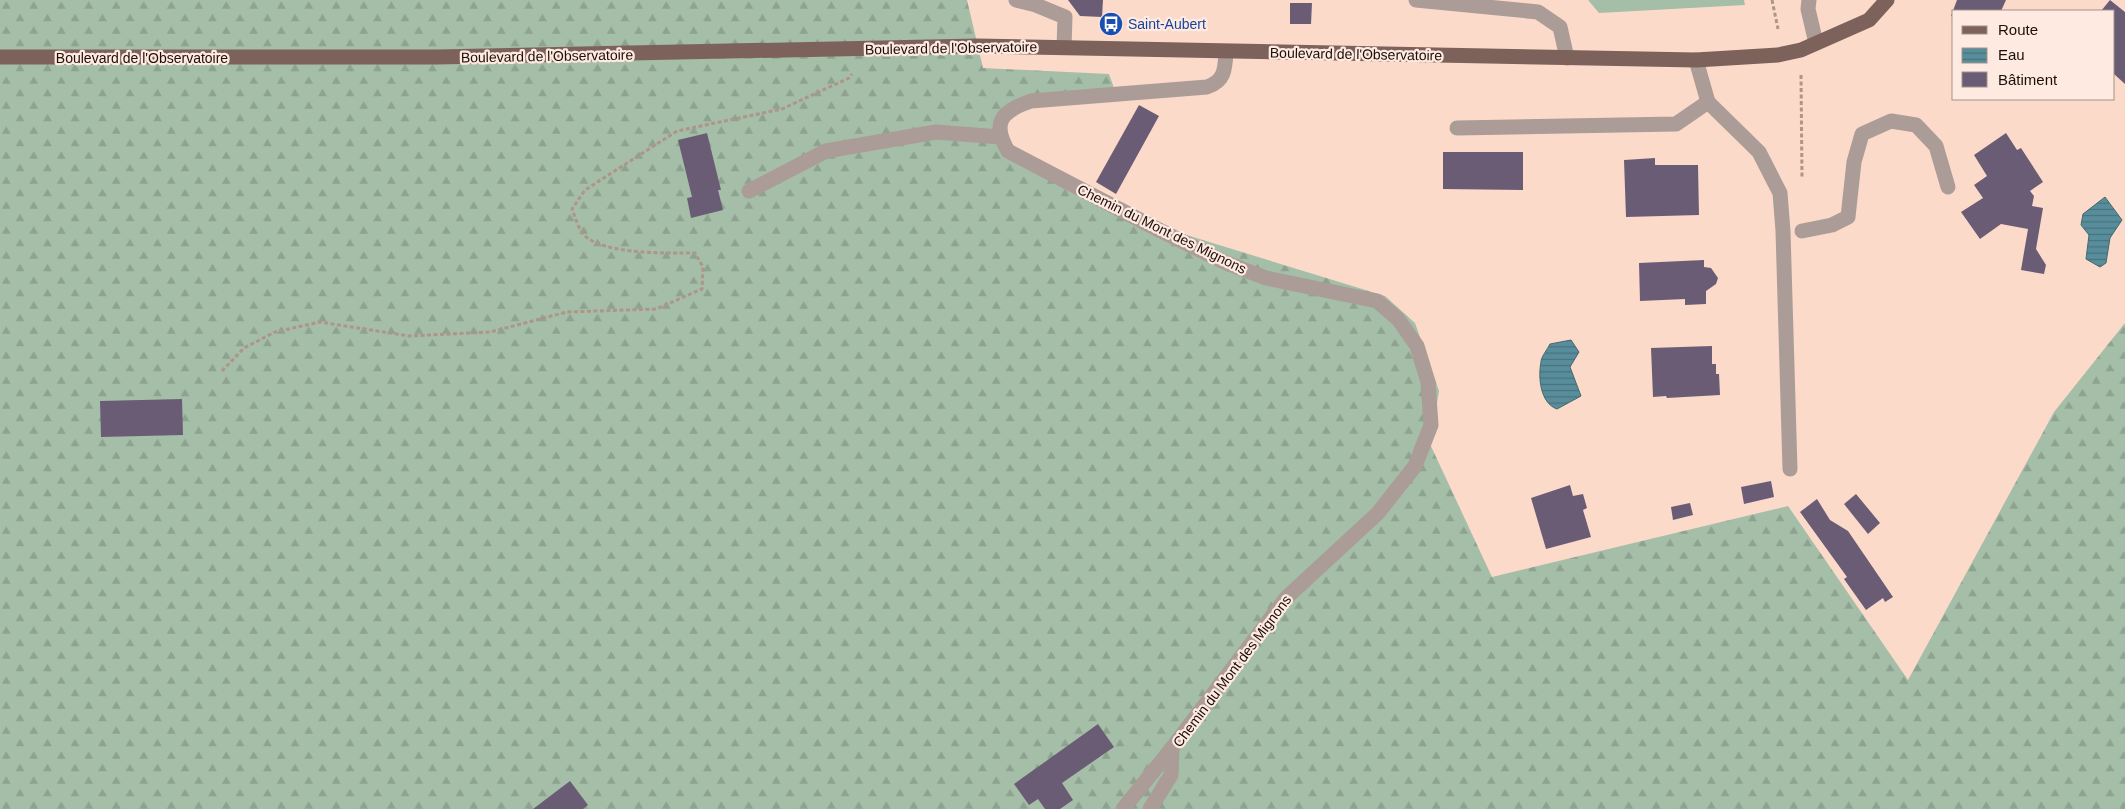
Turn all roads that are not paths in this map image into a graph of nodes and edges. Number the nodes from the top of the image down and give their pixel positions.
1 (1016, 0) edge
2 (1416, 0) edge
3 (1808, 0) edge
4 (1887, 0) edge
5 (1509, 4) edge
6 (1816, 43) junction
7 (1064, 47) junction
8 (1226, 52) junction
9 (0, 57) edge
10 (1567, 58) junction
11 (1696, 60) junction
12 (1708, 102) junction
13 (1457, 128) dead end
14 (1000, 137) junction
15 (1948, 187) dead end
16 (749, 191) dead end
17 (1802, 230) dead end
18 (1790, 469) dead end
19 (1172, 748) junction
20 (1123, 809) edge
21 (1150, 809) edge

1 - 7 street
2 - 5 street
3 - 6 street
4 - 6 main road, Boulevard de l'Observatoire
5 - 10 street
6 - 11 main road, Boulevard de l'Observatoire
7 - 8 main road, Boulevard de l'Observatoire
7 - 9 main road, Boulevard de l'Observatoire
8 - 10 main road, Boulevard de l'Observatoire
8 - 14 street
10 - 11 main road, Boulevard de l'Observatoire
11 - 12 street
12 - 13 street
12 - 18 street
14 - 16 street
14 - 19 street, Chemin du Mont des Mignons
15 - 17 street
19 - 20 street
19 - 21 street, Chemin du Mont des Mignons

